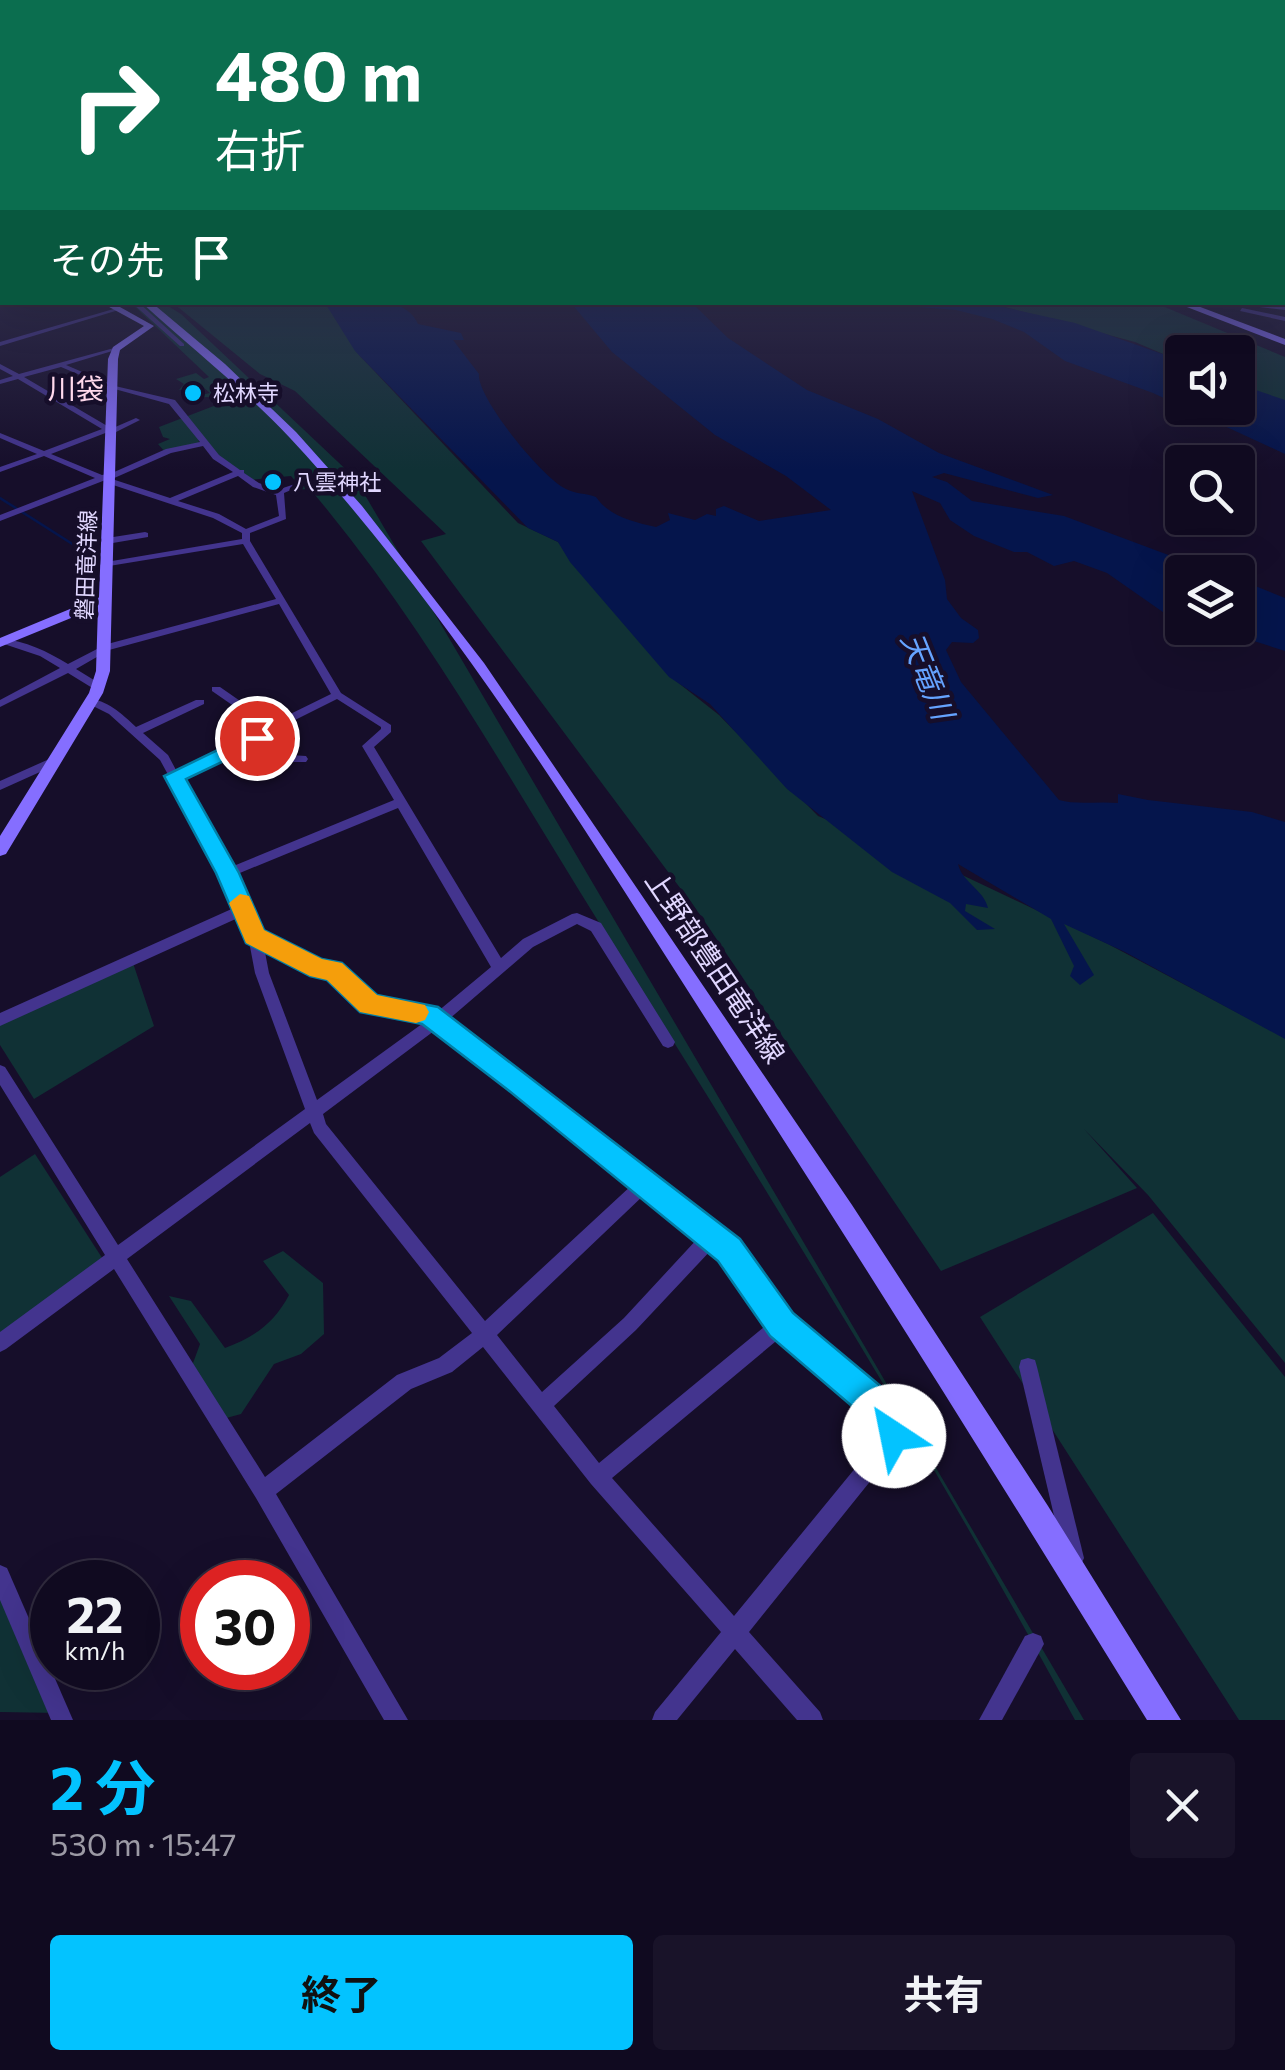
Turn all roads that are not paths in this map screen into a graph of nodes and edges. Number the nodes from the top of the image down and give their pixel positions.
1 (119, 309) edge
2 (140, 309) edge
3 (142, 309) edge
4 (142, 309) edge
5 (142, 309) edge
6 (1197, 309) edge
7 (1249, 309) edge
8 (1285, 319) edge
9 (164, 326) junction
10 (186, 342) junction
11 (1285, 342) edge
12 (0, 344) edge
13 (116, 349) junction
14 (0, 366) edge
15 (64, 367) junction
16 (19, 377) junction
17 (0, 382) edge
18 (113, 387) junction
19 (136, 420) dead end
20 (110, 430) junction
21 (0, 435) edge
22 (203, 444) junction
23 (44, 453) junction
24 (0, 470) edge
25 (241, 472) junction
26 (108, 478) junction
27 (301, 484) dead end
28 (258, 486) junction
29 (277, 493) junction
30 (245, 494) dead end
31 (170, 500) junction
32 (0, 518) edge
33 (145, 535) dead end
34 (246, 536) junction
35 (107, 541) junction
36 (106, 565) junction
37 (105, 599) junction
38 (282, 602) junction
39 (4, 638) edge
40 (104, 649) junction
41 (68, 666) junction
42 (98, 687) junction
43 (216, 690) dead end
44 (336, 695) junction
45 (91, 702) junction
46 (200, 702) dead end
47 (0, 704) edge
48 (274, 729) junction
49 (135, 732) junction
50 (257, 738) junction
51 (302, 759) dead end
52 (56, 760) junction
53 (174, 776) junction
54 (0, 786) edge
55 (401, 802) junction
56 (0, 850) edge
57 (228, 873) junction
58 (243, 910) junction
59 (254, 936) junction
60 (498, 968) junction
61 (0, 1020) edge
62 (438, 1020) junction
63 (668, 1042) dead end
64 (0, 1072) edge
65 (313, 1114) junction
66 (646, 1182) junction
67 (712, 1236) junction
68 (114, 1258) junction
69 (782, 1324) junction
70 (484, 1335) junction
71 (0, 1343) edge
72 (1028, 1367) dead end
73 (541, 1406) junction
74 (598, 1477) junction
75 (263, 1492) junction
76 (0, 1575) edge
77 (1078, 1580) junction
78 (734, 1629) junction
79 (1033, 1644) dead end
80 (62, 1720) edge
81 (398, 1720) edge
82 (662, 1720) edge
83 (812, 1720) edge
84 (990, 1720) edge
85 (1165, 1720) edge

1 - 12 street
2 - 13 main road
3 - 9 street
4 - 9 street
5 - 10 main road, 上野部豊田竜洋線
6 - 11 main road
7 - 8 street
9 - 10 street
10 - 77 main road, 上野部豊田竜洋線
13 - 15 street
13 - 18 main road, 磐田竜洋線
14 - 16 street
15 - 16 street
15 - 18 street
16 - 17 street
16 - 20 street
18 - 20 main road, 磐田竜洋線
18 - 22 street
19 - 20 street
20 - 23 street
20 - 26 main road, 磐田竜洋線
21 - 23 street
22 - 25 street
22 - 26 street
23 - 24 street
23 - 26 street
25 - 28 street
25 - 31 street
26 - 31 street
26 - 32 street
26 - 35 main road, 磐田竜洋線
27 - 29 street
28 - 29 street
28 - 30 street
29 - 34 street
31 - 34 street
33 - 35 street
34 - 36 street
34 - 38 street
35 - 36 main road, 磐田竜洋線
36 - 37 main road, 磐田竜洋線
37 - 39 main road
37 - 40 main road, 磐田竜洋線
38 - 40 street
38 - 44 street
39 - 41 street
40 - 41 street
40 - 42 main road, 磐田竜洋線
41 - 42 street
41 - 47 street
42 - 45 main road, 磐田竜洋線
43 - 48 street
44 - 48 street
44 - 55 street
45 - 49 street
45 - 52 main road, 磐田竜洋線
46 - 49 street
48 - 50 street
49 - 53 street
50 - 51 street
50 - 53 street
52 - 54 street
52 - 56 main road, 磐田竜洋線
53 - 57 street
55 - 57 street
55 - 60 street
57 - 58 street
58 - 59 street
58 - 61 street
59 - 62 street
59 - 65 street
60 - 62 street
60 - 63 street
62 - 65 street
62 - 66 street
64 - 68 street
65 - 68 street
65 - 70 street
66 - 67 street
66 - 70 street
67 - 69 street
67 - 73 street
68 - 71 street
68 - 75 street
69 - 74 street
69 - 78 street
70 - 73 street
70 - 75 street
72 - 77 street
73 - 74 street
74 - 78 street
75 - 81 street
76 - 80 street
77 - 85 main road, 上野部豊田竜洋線
78 - 82 street
78 - 83 street
79 - 84 street

